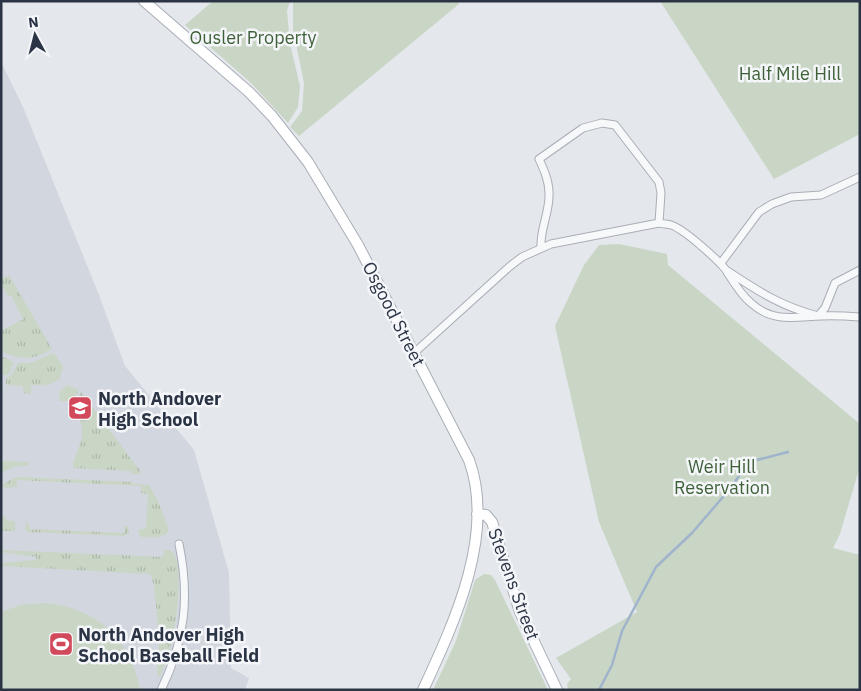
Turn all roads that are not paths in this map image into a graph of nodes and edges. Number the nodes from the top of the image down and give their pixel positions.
1 (144, 1) edge
2 (860, 177) edge
3 (660, 223) junction
4 (541, 247) junction
5 (721, 263) junction
6 (726, 270) junction
7 (860, 270) edge
8 (818, 316) junction
9 (860, 317) edge
10 (414, 353) junction
11 (477, 514) junction
12 (179, 544) dead end
13 (161, 690) edge
14 (424, 690) edge
15 (557, 690) edge

1 - 10 street, Osgood Street
2 - 5 street
3 - 4 street
3 - 4 street
3 - 5 street
4 - 10 street
5 - 6 street
6 - 8 street
6 - 8 street
7 - 8 street
8 - 9 street
10 - 11 street, Osgood Street
11 - 14 street, Osgood Street
11 - 15 street, Stevens Street
12 - 13 street

